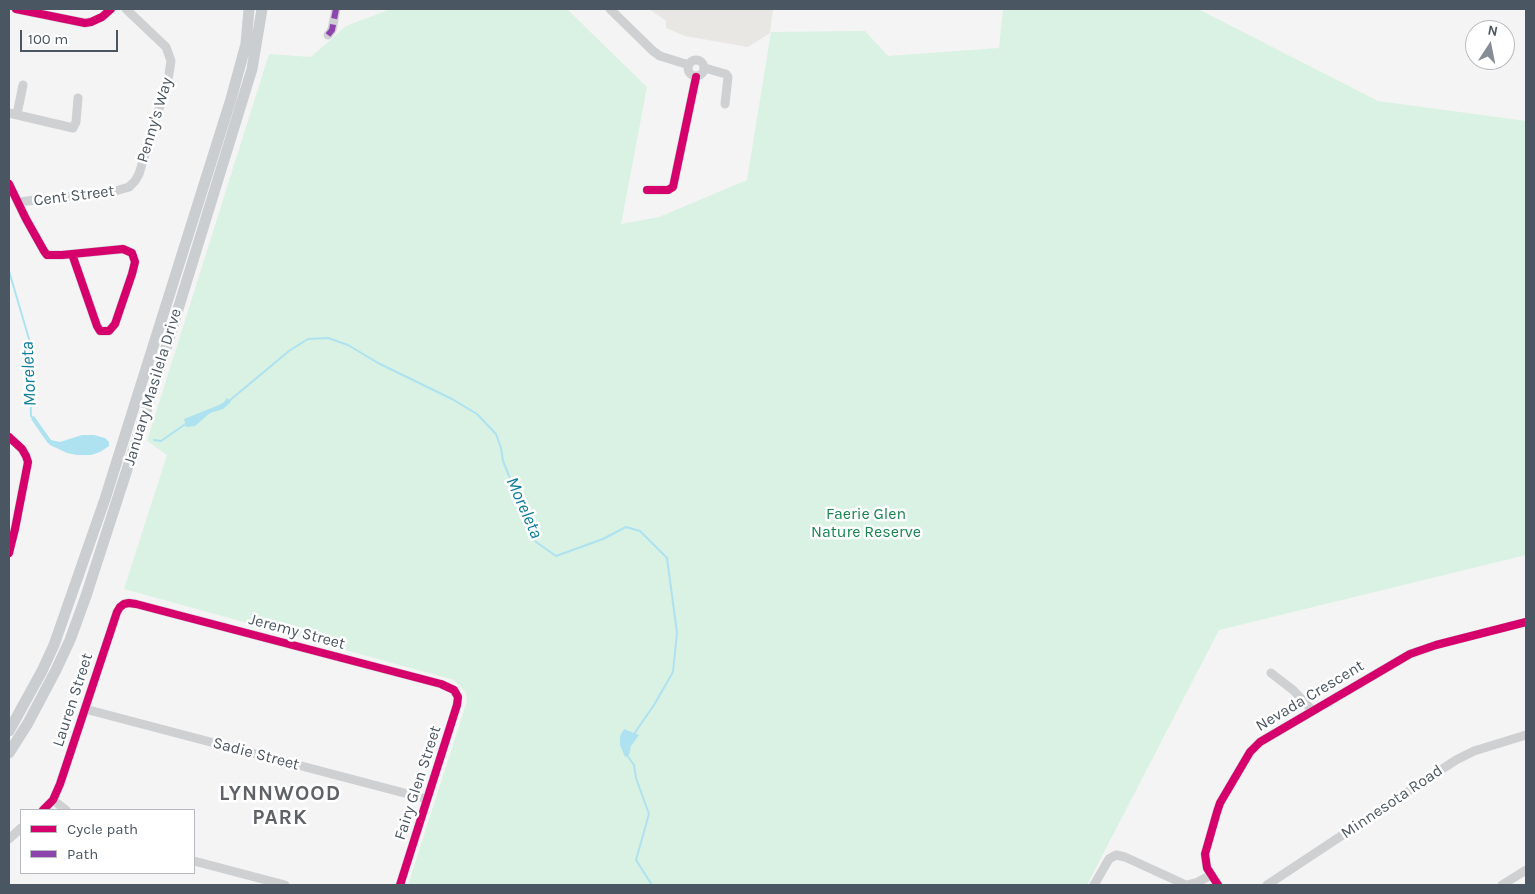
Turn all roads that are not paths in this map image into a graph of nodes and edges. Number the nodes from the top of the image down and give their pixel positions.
1 (16, 9) edge
2 (111, 9) edge
3 (126, 9) edge
4 (249, 9) edge
5 (262, 9) edge
6 (336, 9) edge
7 (610, 9) edge
8 (328, 35) dead end
9 (689, 65) junction
10 (704, 68) junction
11 (696, 77) junction
12 (23, 85) dead end
13 (78, 98) dead end
14 (725, 104) dead end
15 (13, 114) edge
16 (9, 184) edge
17 (129, 187) joint
18 (647, 190) dead end
19 (18, 202) junction
20 (72, 254) junction
21 (9, 437) edge
22 (9, 553) edge
23 (132, 603) joint
24 (1526, 622) edge
25 (1272, 673) dead end
26 (454, 690) joint
27 (85, 709) junction
28 (1312, 710) junction
29 (9, 731) edge
30 (1526, 735) edge
31 (9, 753) edge
32 (427, 799) junction
33 (53, 800) junction
34 (44, 809) edge
35 (65, 809) edge
36 (20, 829) edge
37 (9, 839) edge
38 (195, 861) edge
39 (1526, 870) edge
40 (1211, 875) junction
41 (285, 885) edge
42 (400, 885) edge
43 (1094, 885) edge
44 (1186, 885) edge
45 (1218, 885) edge
46 (1267, 885) edge
47 (1502, 885) edge

1 - 2 street
3 - 17 street, Penny's Way
4 - 29 main road, January Masilela Drive
5 - 31 main road, January Masilela Drive
6 - 8 street
7 - 9 street
9 - 10 street
9 - 11 street
10 - 11 street
10 - 14 street
11 - 18 street
12 - 15 street
13 - 15 street
16 - 19 street
17 - 19 street, Cent Street
19 - 20 street
20 - 20 street
21 - 22 street
23 - 26 street, Jeremy Street
23 - 27 street, Lauren Street
24 - 28 street, Nevada Crescent
25 - 28 street
26 - 32 street, Fairy Glen Street
27 - 32 street, Sadie Street
27 - 33 street, Lauren Street
28 - 40 street, Nevada Crescent
30 - 46 street, Minnesota Road
32 - 42 street, Fairy Glen Street
33 - 34 street, Lauren Street
33 - 35 street
36 - 37 street
38 - 41 street
39 - 47 street
40 - 44 street
40 - 45 street, Nevada Crescent
43 - 44 street

